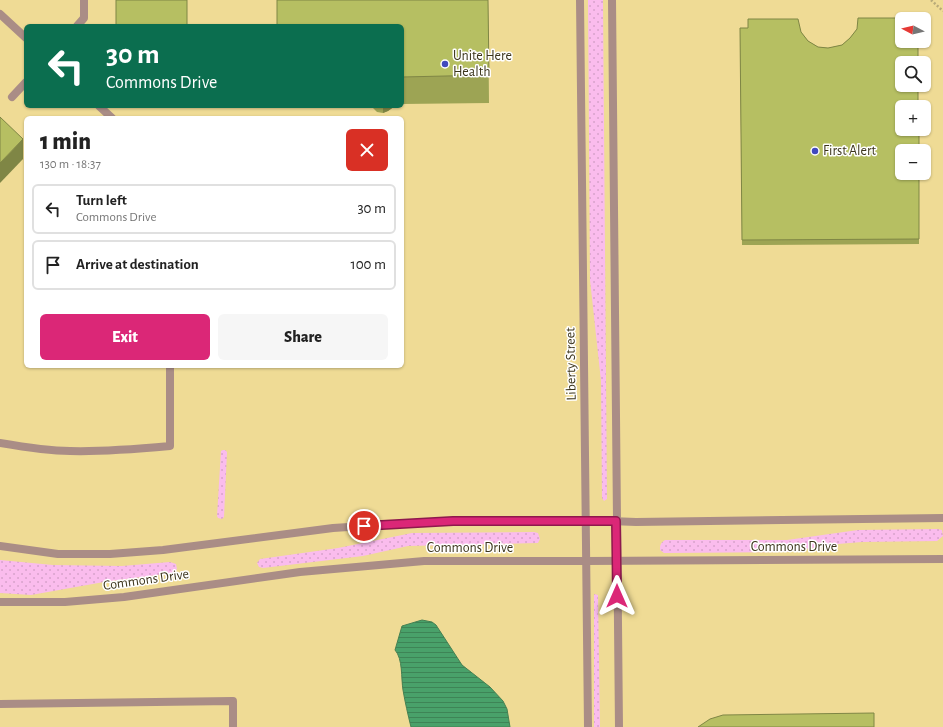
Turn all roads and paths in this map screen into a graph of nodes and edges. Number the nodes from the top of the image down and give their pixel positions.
1 (84, 0) edge
2 (580, 0) edge
3 (612, 0) edge
4 (931, 0) edge
5 (943, 11) edge
6 (0, 14) edge
7 (79, 24) edge
8 (24, 36) edge
9 (24, 84) edge
10 (12, 97) dead end
11 (101, 108) edge
12 (110, 116) edge
13 (170, 368) edge
14 (0, 443) edge
15 (943, 518) edge
16 (585, 520) junction
17 (616, 521) junction
18 (0, 546) edge
19 (943, 559) edge
20 (617, 560) junction
21 (586, 561) junction
22 (0, 602) edge
23 (0, 704) edge
24 (233, 727) edge
25 (588, 727) edge
26 (619, 727) edge

1 - 7 street
2 - 16 street, Liberty Street
3 - 17 street
4 - 5 path
6 - 8 street
9 - 10 street
11 - 12 street
13 - 14 street
15 - 17 street, Commons Drive
16 - 17 street, Commons Drive
16 - 18 street, Commons Drive
16 - 21 street, Liberty Street
17 - 20 street
19 - 20 street, Commons Drive
20 - 21 street, Commons Drive
20 - 26 street
21 - 22 street, Commons Drive
21 - 25 street, Liberty Street
23 - 24 street

